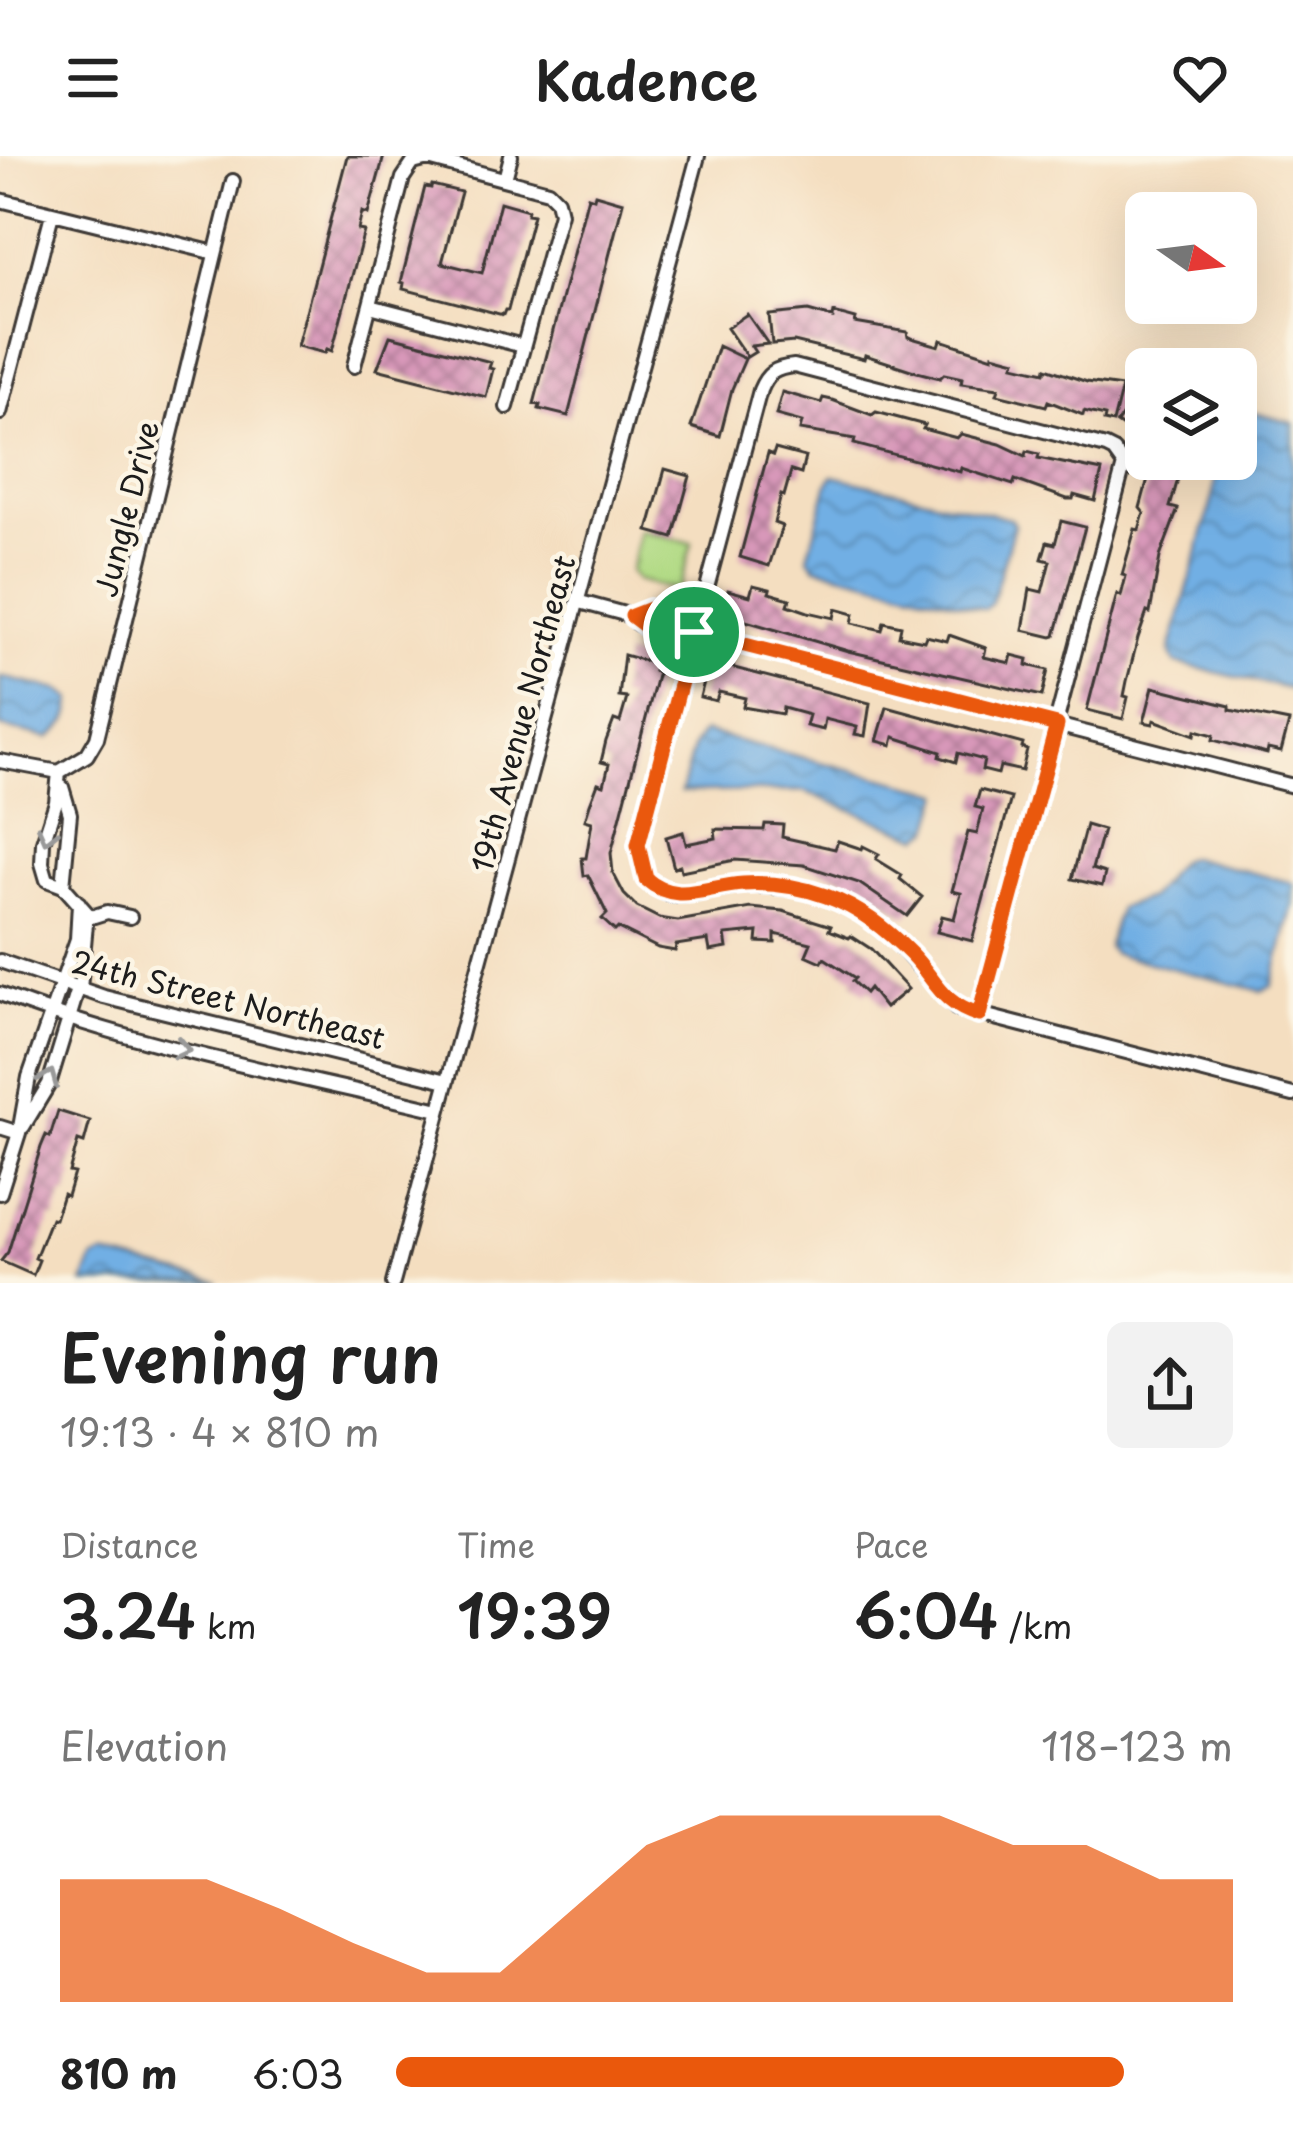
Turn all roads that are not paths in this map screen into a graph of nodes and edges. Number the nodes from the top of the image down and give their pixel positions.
1 (488, 156) edge
2 (511, 156) edge
3 (698, 156) edge
4 (484, 174) junction
5 (505, 179) junction
6 (233, 181) dead end
7 (0, 200) edge
8 (52, 214) junction
9 (214, 253) junction
10 (370, 306) junction
11 (524, 346) junction
12 (354, 367) dead end
13 (507, 407) dead end
14 (0, 413) edge
15 (580, 602) junction
16 (694, 632) junction
17 (1057, 725) junction
18 (0, 761) edge
19 (59, 772) junction
20 (1293, 786) edge
21 (63, 886) junction
22 (80, 903) junction
23 (130, 917) dead end
24 (88, 918) junction
25 (0, 961) edge
26 (59, 983) junction
27 (79, 989) junction
28 (0, 994) edge
29 (49, 1013) junction
30 (979, 1015) junction
31 (69, 1018) junction
32 (447, 1081) junction
33 (1293, 1095) edge
34 (439, 1110) junction
35 (0, 1127) edge
36 (19, 1133) junction
37 (0, 1193) edge
38 (393, 1283) edge

1 - 4 street
2 - 5 street
3 - 15 street, 19th Avenue Northeast
4 - 5 street
4 - 10 street
5 - 11 street
6 - 9 street, Jungle Drive
7 - 8 street
8 - 9 street
8 - 14 street
9 - 19 street, Jungle Drive
10 - 11 street
10 - 12 street
11 - 13 street
15 - 16 street
15 - 32 street, 19th Avenue Northeast
16 - 17 street
16 - 17 street
16 - 30 street
17 - 20 street
17 - 30 street
18 - 19 street
19 - 21 street
19 -> 21 street
21 - 22 street
22 - 24 street
22 - 26 street
23 - 24 street
24 - 27 street
25 - 26 street, 24th Street Northeast
26 - 27 street, 24th Street Northeast
26 - 29 street
27 - 31 street
27 - 32 street, 24th Street Northeast
28 - 29 street, 24th Street Northeast
29 - 31 street, 24th Street Northeast
29 - 36 street
30 - 33 street
31 -> 34 street, 24th Street Northeast
36 -> 31 street
32 - 34 street, 19th Avenue Northeast
34 - 38 street, 19th Avenue Northeast
35 - 36 street
36 - 37 street

